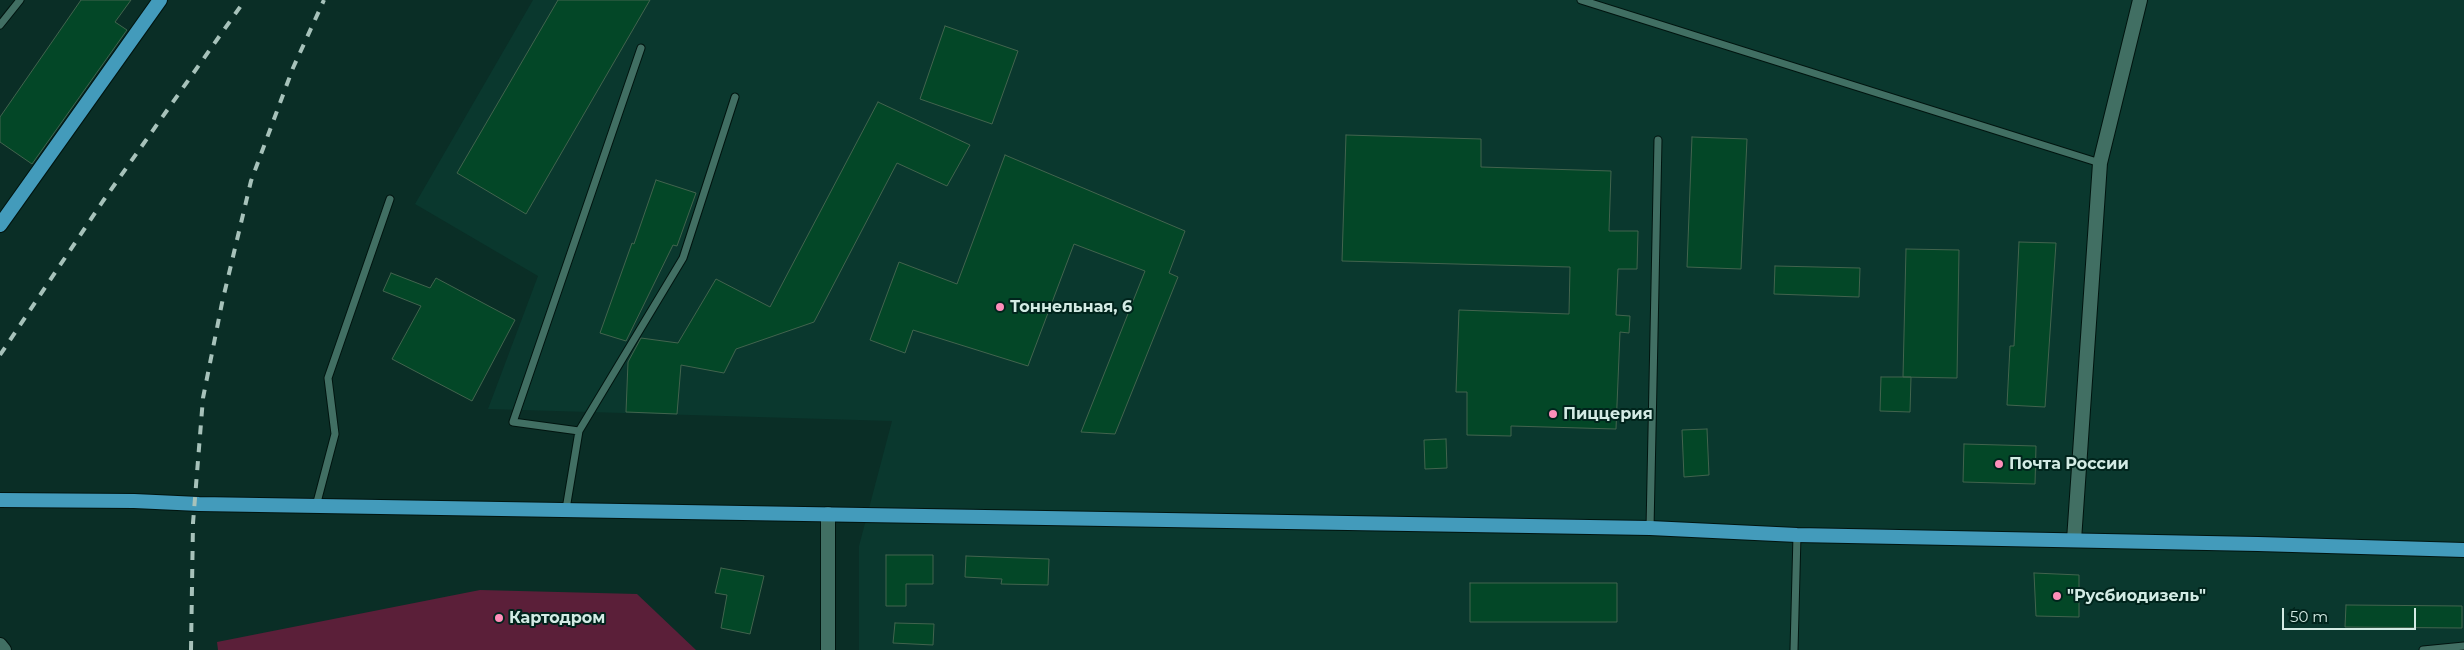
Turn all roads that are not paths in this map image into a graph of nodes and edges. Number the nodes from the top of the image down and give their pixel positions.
1 (20, 0) edge
2 (160, 0) edge
3 (1581, 0) edge
4 (2140, 0) edge
5 (0, 25) edge
6 (641, 48) dead end
7 (734, 97) dead end
8 (1658, 140) dead end
9 (2100, 163) junction
10 (390, 199) dead end
11 (0, 225) edge
12 (579, 431) junction
13 (0, 500) edge
14 (316, 506) junction
15 (566, 509) junction
16 (828, 514) junction
17 (1650, 528) junction
18 (1797, 535) junction
19 (2074, 540) junction
20 (2464, 550) edge
21 (0, 645) edge
22 (2464, 646) edge
23 (4, 650) edge
24 (828, 650) edge
25 (1794, 650) edge
26 (2423, 650) edge

1 - 5 lane
2 - 11 main road
3 - 9 lane
4 - 9 street
6 - 12 lane
7 - 12 lane
8 - 17 lane
9 - 19 street
10 - 14 lane
12 - 15 lane
13 - 14 main road
14 - 15 main road
15 - 16 main road
16 - 17 main road
16 - 24 street
17 - 18 main road
18 - 19 main road
18 - 25 lane
19 - 20 main road
21 - 23 street
22 - 26 lane

